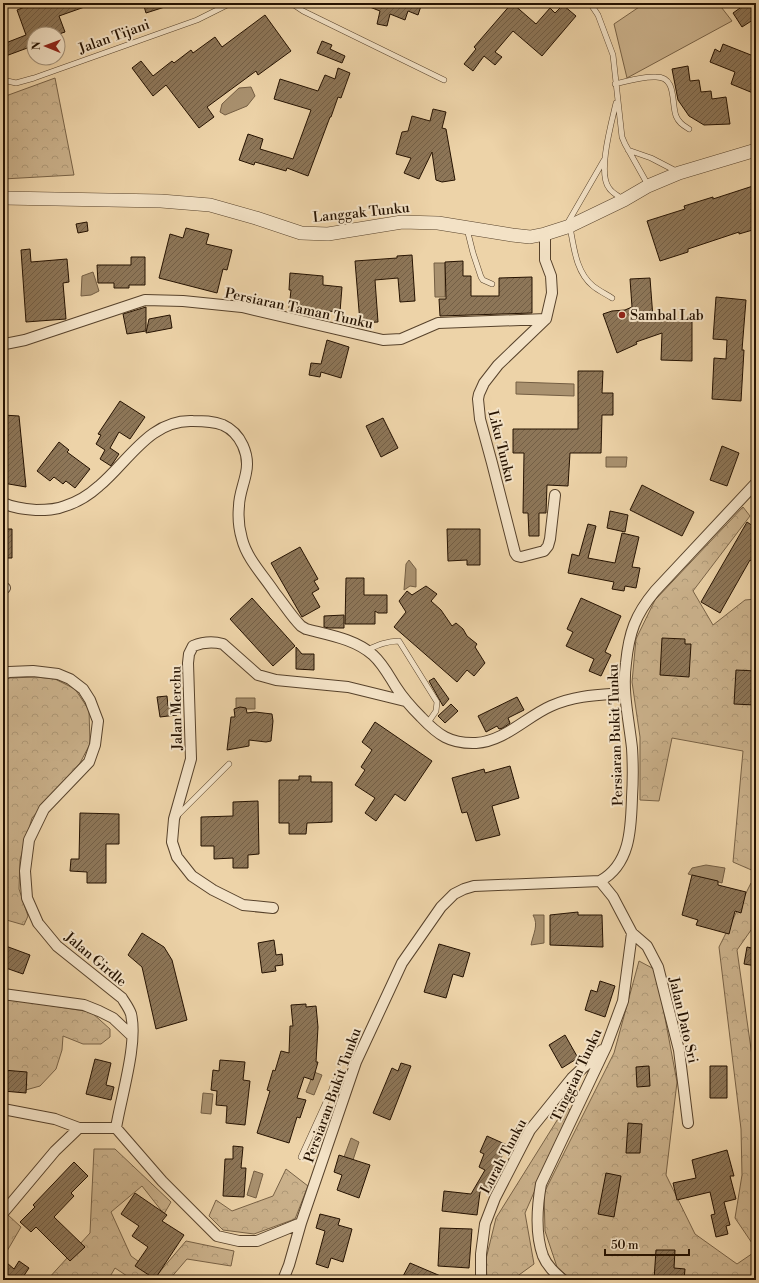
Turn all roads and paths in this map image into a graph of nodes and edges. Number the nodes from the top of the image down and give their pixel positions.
1 (231, 3) edge
2 (291, 3) edge
3 (590, 3) edge
4 (3, 80) edge
5 (444, 80) dead end
6 (616, 84) junction
7 (617, 98) junction
8 (689, 129) dead end
9 (628, 150) junction
10 (756, 150) edge
11 (605, 158) junction
12 (679, 173) junction
13 (648, 186) junction
14 (3, 198) edge
15 (624, 200) junction
16 (567, 227) junction
17 (467, 228) junction
18 (545, 234) junction
19 (492, 284) dead end
20 (612, 298) dead end
21 (546, 319) junction
22 (3, 343) edge
23 (756, 483) edge
24 (555, 495) dead end
25 (3, 503) edge
26 (367, 650) junction
27 (3, 674) edge
28 (625, 693) junction
29 (405, 701) junction
30 (427, 724) junction
31 (228, 764) dead end
32 (174, 818) junction
33 (600, 881) junction
34 (273, 908) dead end
35 (632, 932) junction
36 (3, 994) edge
37 (132, 1036) junction
38 (606, 1047) junction
39 (352, 1075) junction
40 (3, 1110) edge
41 (688, 1122) dead end
42 (79, 1128) junction
43 (116, 1128) junction
44 (301, 1157) dead end
45 (7, 1205) edge
46 (3, 1213) edge
47 (301, 1222) junction
48 (283, 1280) edge
49 (481, 1280) edge
50 (563, 1280) edge

1 - 4 lane, Jalan Tijani
2 - 5 lane
3 - 6 lane
6 - 7 lane
6 - 8 lane
7 - 9 lane
7 - 11 lane
9 - 12 lane
9 - 13 lane
10 - 12 street, Langgak Tunku
11 - 15 lane
11 - 16 lane
12 - 13 street, Langgak Tunku
13 - 15 street, Langgak Tunku
14 - 17 street, Langgak Tunku
15 - 16 street, Langgak Tunku
16 - 18 street, Langgak Tunku
16 - 20 lane
17 - 18 street, Langgak Tunku
17 - 19 lane
18 - 21 street
21 - 22 street, Persiaran Taman Tunku
21 - 24 street, Liku Tunku
23 - 28 street, Persiaran Bukit Tunku
25 - 26 street
26 - 29 street
26 - 30 lane
27 - 37 street, Jalan Girdle
28 - 30 street
28 - 33 street, Persiaran Bukit Tunku
29 - 30 street
29 - 32 street, Jalan Merchu
31 - 32 lane
32 - 34 street, Jalan Merchu
33 - 35 street
33 - 39 street, Persiaran Bukit Tunku
35 - 38 street, Tinggian Tunku
35 - 41 street, Jalan Dato Sri
36 - 37 street
37 - 43 street, Jalan Girdle
38 - 49 street, Lurah Tunku
38 - 50 street, Tinggian Tunku
39 - 44 lane
39 - 47 street, Persiaran Bukit Tunku
40 - 42 street
42 - 43 street
42 - 45 street
43 - 47 street
45 - 46 street
47 - 48 street, Persiaran Bukit Tunku

